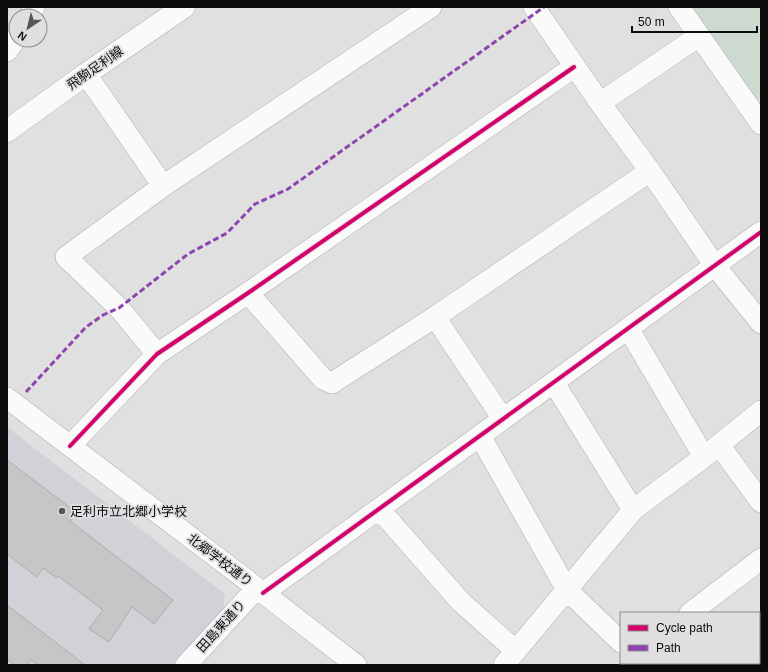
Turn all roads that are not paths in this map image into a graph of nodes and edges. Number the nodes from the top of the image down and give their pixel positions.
1 (184, 7) edge
2 (431, 7) edge
3 (534, 7) edge
4 (679, 7) edge
5 (699, 36) junction
6 (574, 67) junction
7 (86, 74) junction
8 (600, 103) junction
9 (761, 124) edge
10 (7, 130) edge
11 (650, 171) junction
12 (163, 186) junction
13 (761, 232) edge
14 (715, 266) junction
15 (248, 293) junction
16 (435, 318) junction
17 (761, 324) edge
18 (628, 328) junction
19 (157, 354) junction
20 (554, 383) junction
21 (7, 398) edge
22 (761, 411) edge
23 (503, 419) junction
24 (480, 436) junction
25 (70, 446) junction
26 (711, 451) junction
27 (761, 502) edge
28 (379, 509) junction
29 (633, 510) junction
30 (761, 559) edge
31 (260, 590) junction
32 (567, 590) junction
33 (699, 610) edge
34 (620, 641) edge
35 (510, 658) edge
36 (186, 665) edge
37 (356, 665) edge

1 - 7 main road, 飛駒足利線
2 - 12 street
3 - 6 street
4 - 5 street
5 - 8 street
5 - 9 street
6 - 8 street
6 - 15 street
7 - 10 main road, 飛駒足利線
7 - 12 street
8 - 11 street
11 - 14 street
11 - 16 street
12 - 19 street
13 - 14 street, 田島東通り
14 - 17 street
14 - 18 street, 田島東通り
15 - 16 street
15 - 19 street
16 - 23 street
18 - 20 street, 田島東通り
18 - 26 street
19 - 25 street
20 - 23 street, 田島東通り
20 - 29 street
21 - 25 street, 北郷学校通り
22 - 26 street
23 - 24 street, 田島東通り
24 - 28 street, 田島東通り
24 - 32 street
25 - 31 street, 北郷学校通り
26 - 27 street
26 - 29 street
28 - 31 street, 田島東通り
28 - 35 street
29 - 32 street
30 - 33 street
31 - 36 street, 田島東通り
31 - 37 street, 北郷学校通り
32 - 34 street
32 - 35 street

